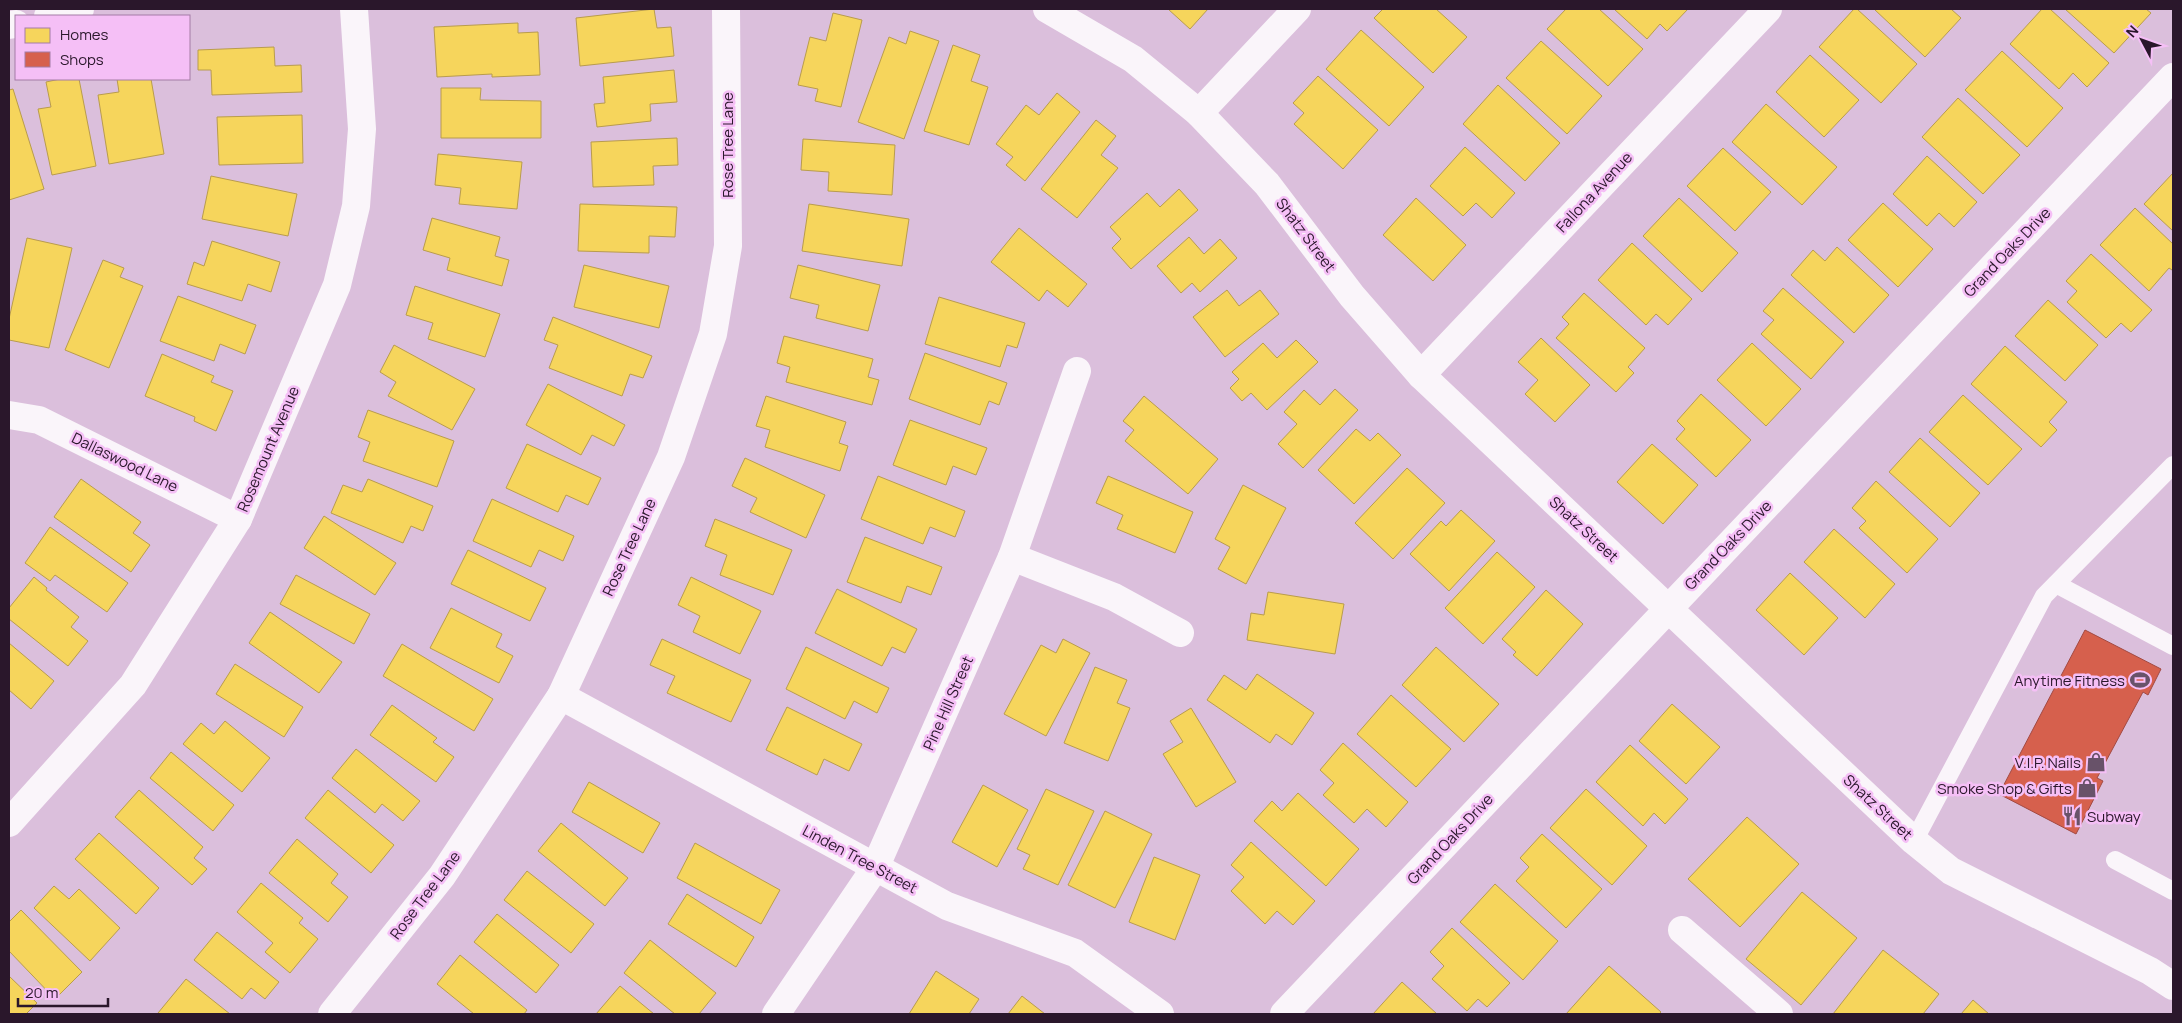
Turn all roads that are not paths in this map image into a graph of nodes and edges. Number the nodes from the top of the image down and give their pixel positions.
1 (80, 9) edge
2 (354, 9) edge
3 (726, 9) edge
4 (1047, 9) edge
5 (1297, 9) edge
6 (1768, 9) edge
7 (53, 15) edge
8 (2173, 77) edge
9 (1198, 113) junction
10 (1077, 371) dead end
11 (1421, 375) junction
12 (9, 415) edge
13 (2173, 465) edge
14 (238, 519) junction
15 (1012, 558) junction
16 (2056, 584) junction
17 (1668, 609) junction
18 (1180, 633) dead end
19 (2173, 646) edge
20 (561, 696) junction
21 (9, 823) edge
22 (1914, 841) junction
23 (2115, 860) dead end
24 (875, 868) junction
25 (2173, 892) edge
26 (1682, 930) dead end
27 (2173, 986) edge
28 (332, 1014) edge
29 (776, 1014) edge
30 (1160, 1014) edge
31 (1284, 1014) edge
32 (1779, 1014) edge

1 - 7 street
2 - 14 street, Rosemount Avenue
3 - 20 street, Rose Tree Lane
4 - 9 street, Shatz Street
5 - 9 street
6 - 11 street, Fallona Avenue
8 - 17 street, Grand Oaks Drive
9 - 11 street, Shatz Street
10 - 15 street, Pine Hill Street
11 - 17 street, Shatz Street
12 - 14 street, Dallaswood Lane
13 - 16 lane
14 - 21 street, Rosemount Avenue
15 - 18 street
15 - 24 street, Pine Hill Street
16 - 19 lane
16 - 22 lane
17 - 22 street, Shatz Street
17 - 31 street, Grand Oaks Drive
20 - 24 street, Linden Tree Street
20 - 28 street, Rose Tree Lane
22 - 27 street, Shatz Street
23 - 25 lane
24 - 29 street, Pine Hill Street
24 - 30 street, Linden Tree Street
26 - 32 street

